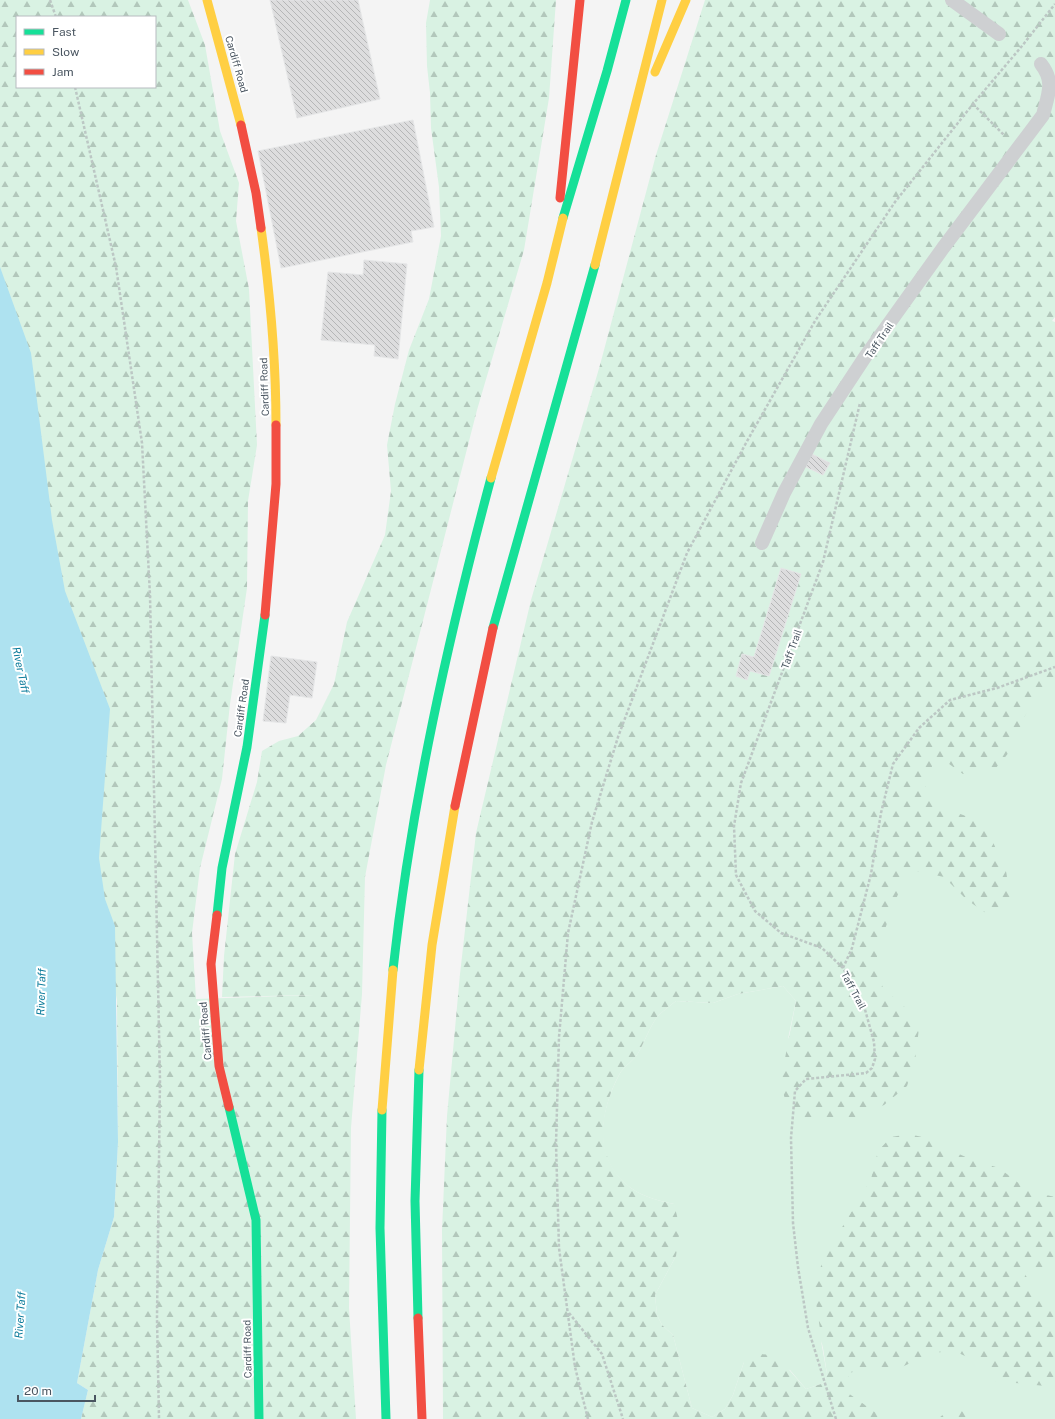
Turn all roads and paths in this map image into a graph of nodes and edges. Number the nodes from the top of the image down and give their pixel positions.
1 (50, 0) edge
2 (207, 0) edge
3 (580, 0) edge
4 (626, 0) edge
5 (662, 0) edge
6 (686, 0) edge
7 (952, 0) edge
8 (1055, 4) edge
9 (56, 16) edge
10 (999, 34) dead end
11 (1041, 64) dead end
12 (76, 88) edge
13 (972, 104) junction
14 (633, 125) junction
15 (1016, 148) junction
16 (555, 249) junction
17 (860, 400) dead end
18 (762, 543) dead end
19 (1055, 667) edge
20 (843, 968) junction
21 (568, 1311) junction
22 (159, 1419) edge
23 (259, 1419) edge
24 (386, 1419) edge
25 (422, 1419) edge
26 (588, 1419) edge
27 (623, 1419) edge
28 (836, 1419) edge

1 - 9 path
2 - 23 main road, Cardiff Road
3 - 16 main road
4 - 16 main road
5 - 14 main road
6 - 14 main road
7 - 10 lane
8 - 13 path
11 - 15 lane, Taff Trail
12 - 22 path
13 - 15 path
13 - 21 path
14 - 25 main road
15 - 18 lane, Taff Trail
16 - 24 main road
17 - 20 path, Taff Trail
19 - 20 path
20 - 28 path, Taff Trail
21 - 26 path
21 - 27 path

